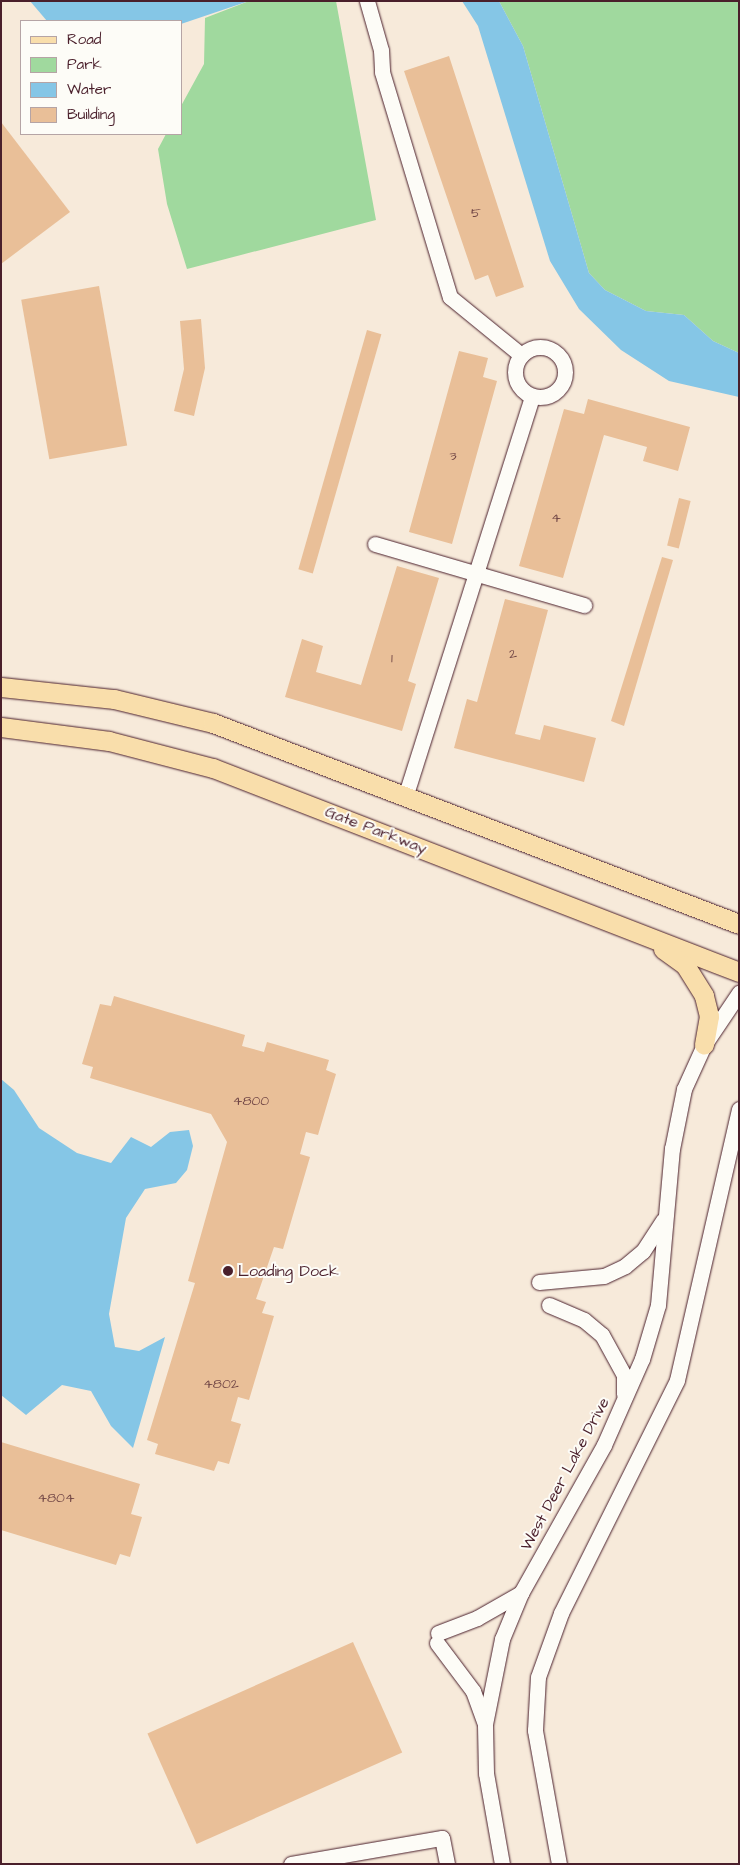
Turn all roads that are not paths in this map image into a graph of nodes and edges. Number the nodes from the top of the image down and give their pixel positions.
1 (367, 1) edge
2 (521, 355) junction
3 (532, 396) junction
4 (375, 544) dead end
5 (476, 574) junction
6 (584, 605) dead end
7 (1, 687) edge
8 (1, 727) edge
9 (406, 794) junction
10 (739, 924) edge
11 (642, 934) junction
12 (739, 972) edge
13 (739, 993) edge
14 (704, 1045) junction
15 (739, 1109) edge
16 (666, 1216) junction
17 (539, 1282) dead end
18 (550, 1304) dead end
19 (624, 1399) junction
20 (521, 1593) junction
21 (485, 1724) junction
22 (310, 1862) edge
23 (291, 1864) edge
24 (447, 1864) edge
25 (502, 1864) edge
26 (559, 1864) edge

1 - 2 street
2 - 3 street
2 - 3 street
3 - 5 street
4 - 5 street
5 - 6 street
5 - 9 street
7 - 9 main road
8 - 11 main road, Gate Parkway
9 - 10 main road
11 - 12 main road, Gate Parkway
11 - 14 main road
13 - 14 street, West Deer Lake Drive
14 - 16 street, West Deer Lake Drive
15 - 26 street
16 - 17 street
16 - 19 street, West Deer Lake Drive
18 - 19 street
19 - 20 street, West Deer Lake Drive
20 - 21 street, West Deer Lake Drive
20 - 21 street
21 - 25 street, West Deer Lake Drive
22 - 23 street
22 - 24 street

